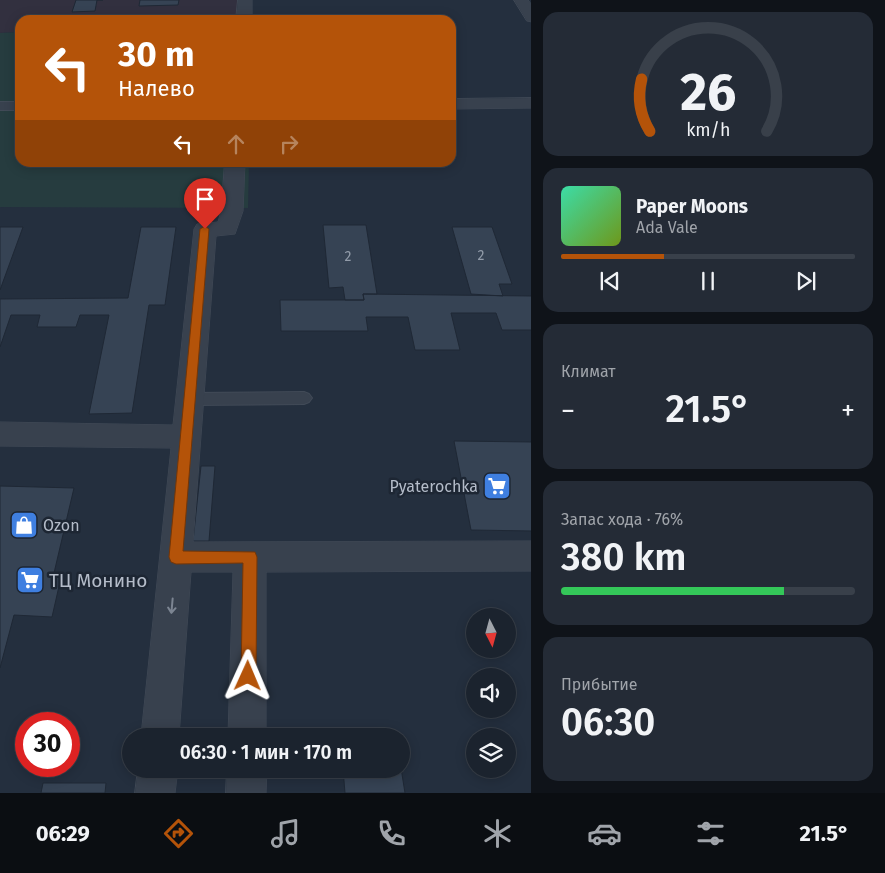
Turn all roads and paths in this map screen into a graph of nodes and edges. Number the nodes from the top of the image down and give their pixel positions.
1 (245, 0) edge
2 (521, 0) edge
3 (244, 15) edge
4 (531, 18) edge
5 (531, 103) edge
6 (456, 104) edge
7 (0, 106) edge
8 (15, 106) edge
9 (235, 167) edge
10 (304, 398) dead end
11 (190, 399) junction
12 (18, 431) edge
13 (187, 437) junction
14 (531, 556) edge
15 (176, 557) junction
16 (250, 557) junction
17 (161, 728) edge
18 (247, 728) edge
19 (157, 778) edge
20 (247, 778) edge
21 (156, 793) edge
22 (246, 793) edge

1 - 3 street
2 - 4 street
5 - 6 street
7 - 8 street
9 - 11 street
10 - 11 lane
11 - 13 street
12 - 13 street
13 - 15 street
14 - 16 street
15 - 16 street
15 -> 17 street
16 - 18 street
19 - 21 street
20 - 22 street

